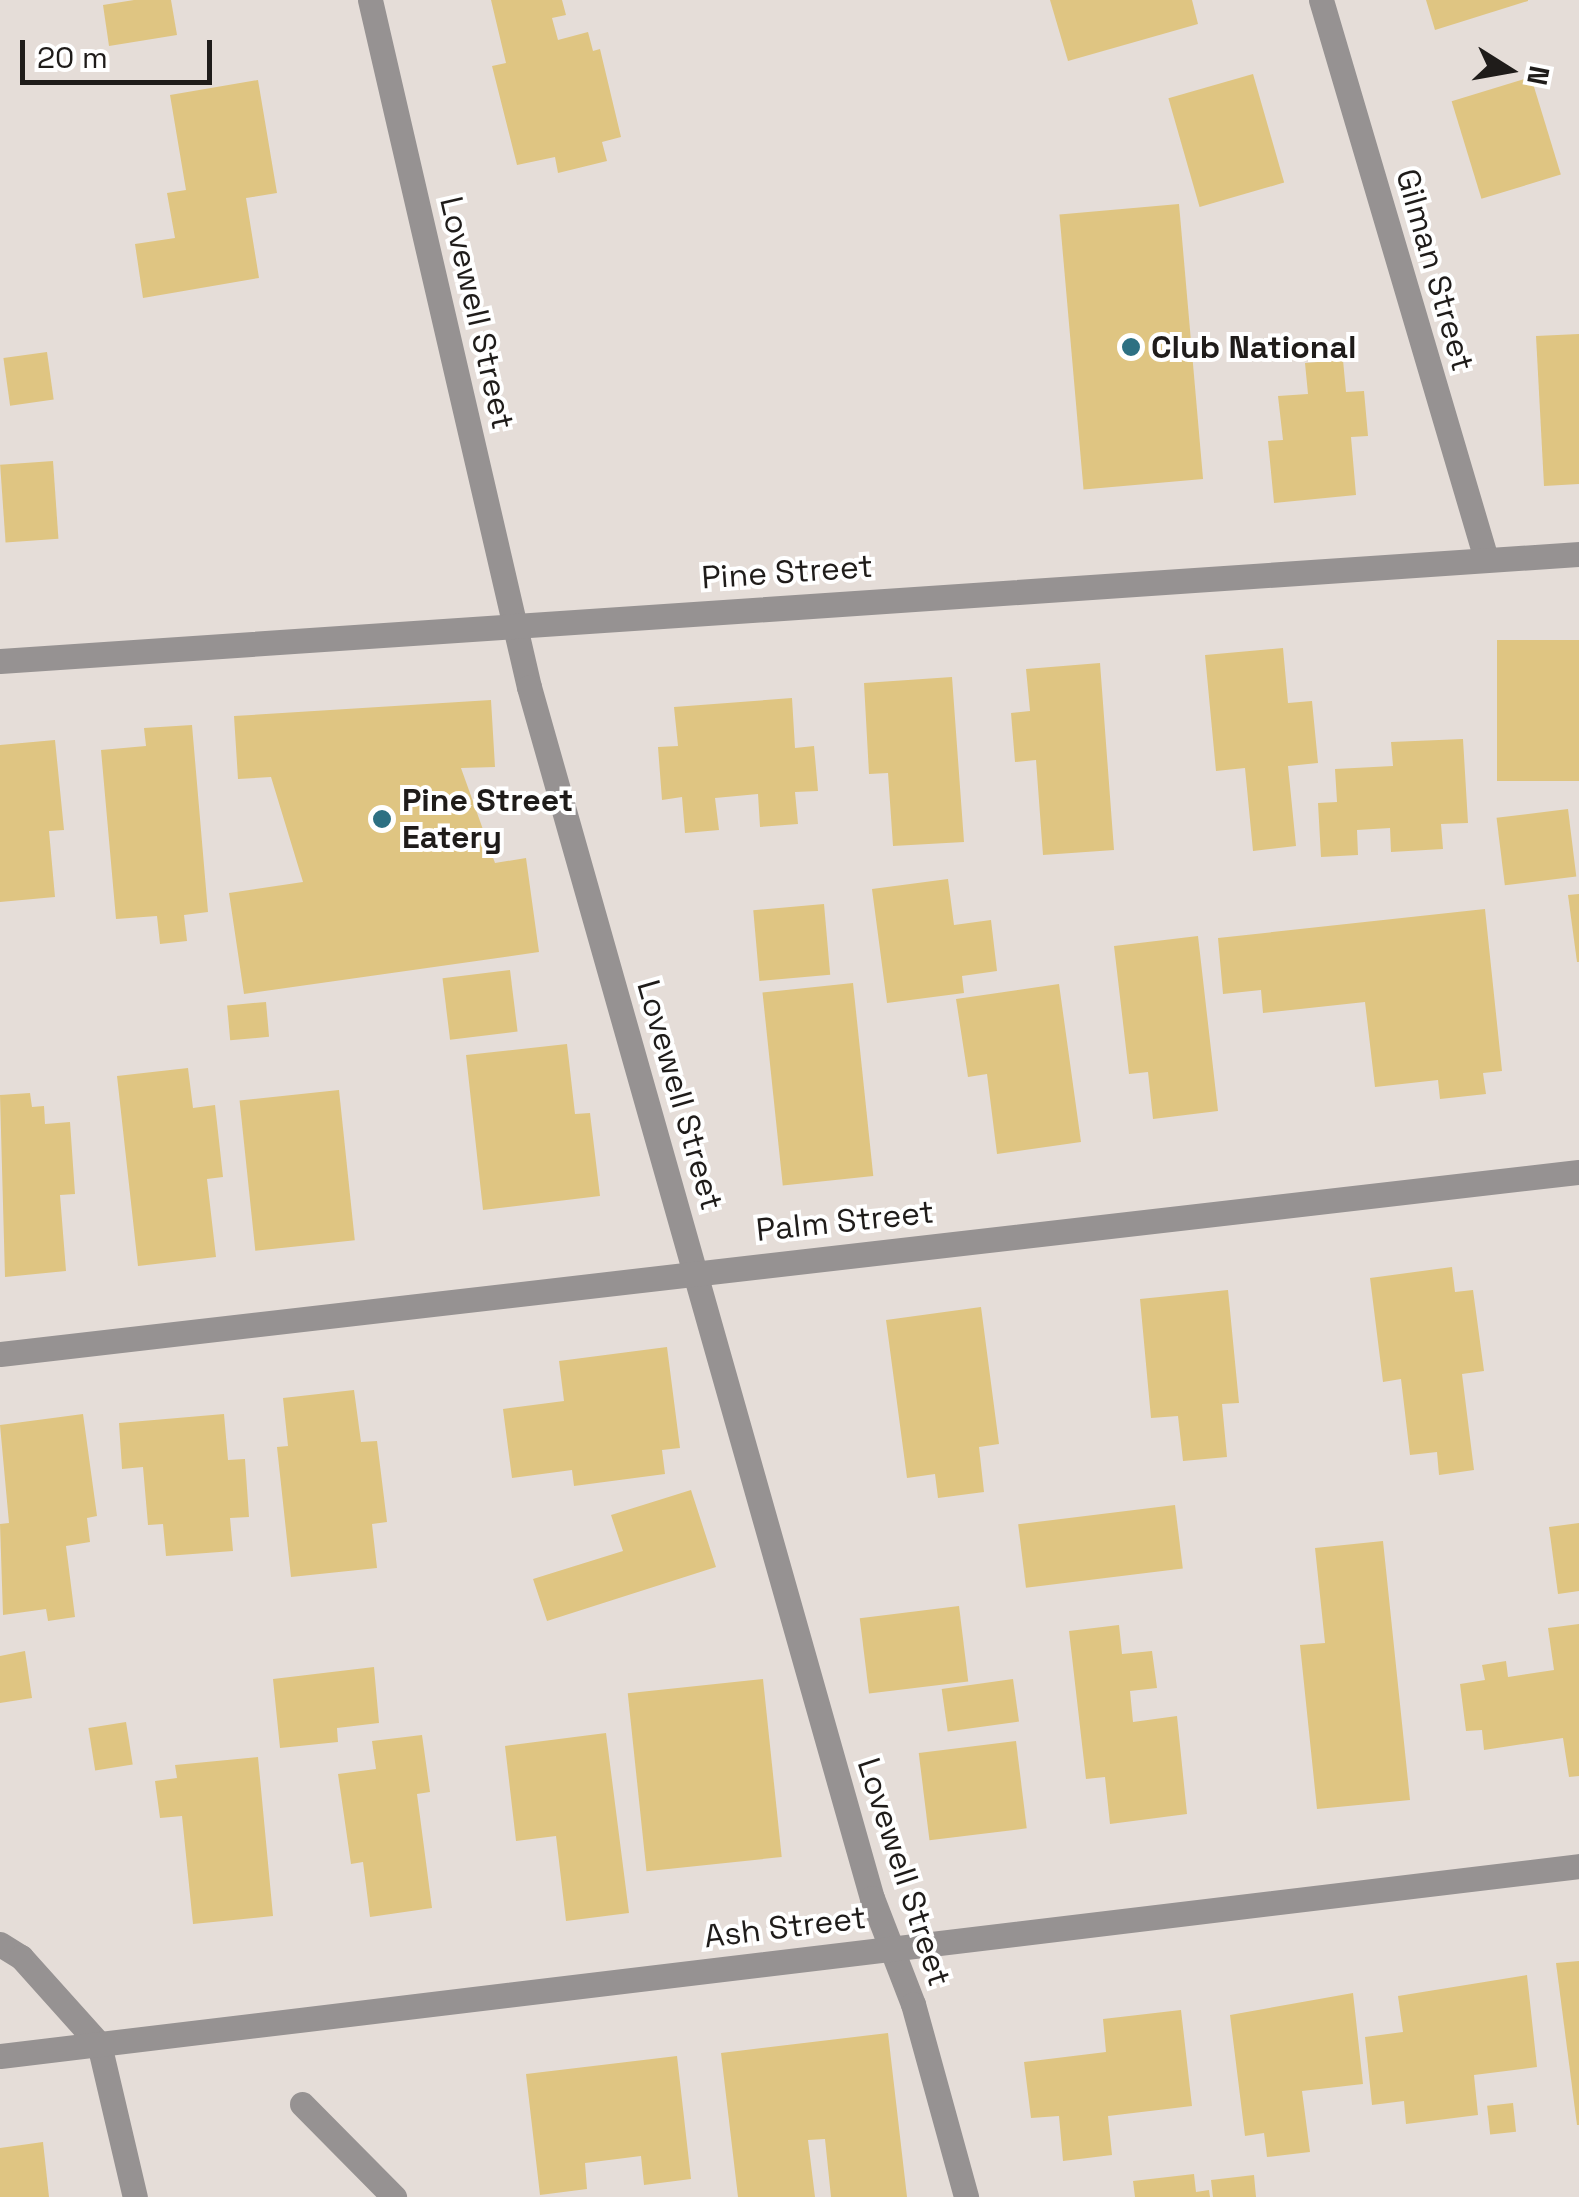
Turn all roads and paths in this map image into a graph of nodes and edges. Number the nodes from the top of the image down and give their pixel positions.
1 (370, 0) edge
2 (1321, 0) edge
3 (1579, 554) edge
4 (1486, 558) junction
5 (516, 625) junction
6 (0, 662) edge
7 (1579, 1172) edge
8 (696, 1270) junction
9 (0, 1354) edge
10 (1579, 1866) edge
11 (0, 1944) edge
12 (892, 1946) junction
13 (99, 2044) junction
14 (0, 2056) edge
15 (302, 2104) dead end
16 (135, 2197) edge
17 (394, 2197) edge
18 (966, 2197) edge

1 - 5 street, Lovewell Street
2 - 4 street, Gilman Street
3 - 4 street, Pine Street
4 - 5 street, Pine Street
5 - 6 street, Pine Street
5 - 8 street, Lovewell Street
7 - 8 street, Palm Street
8 - 9 street, Palm Street
8 - 12 street, Lovewell Street
10 - 12 street, Ash Street
11 - 13 street
12 - 13 street, Ash Street
12 - 18 street, Lovewell Street
13 - 14 street, Ash Street
13 - 16 street
15 - 17 street

